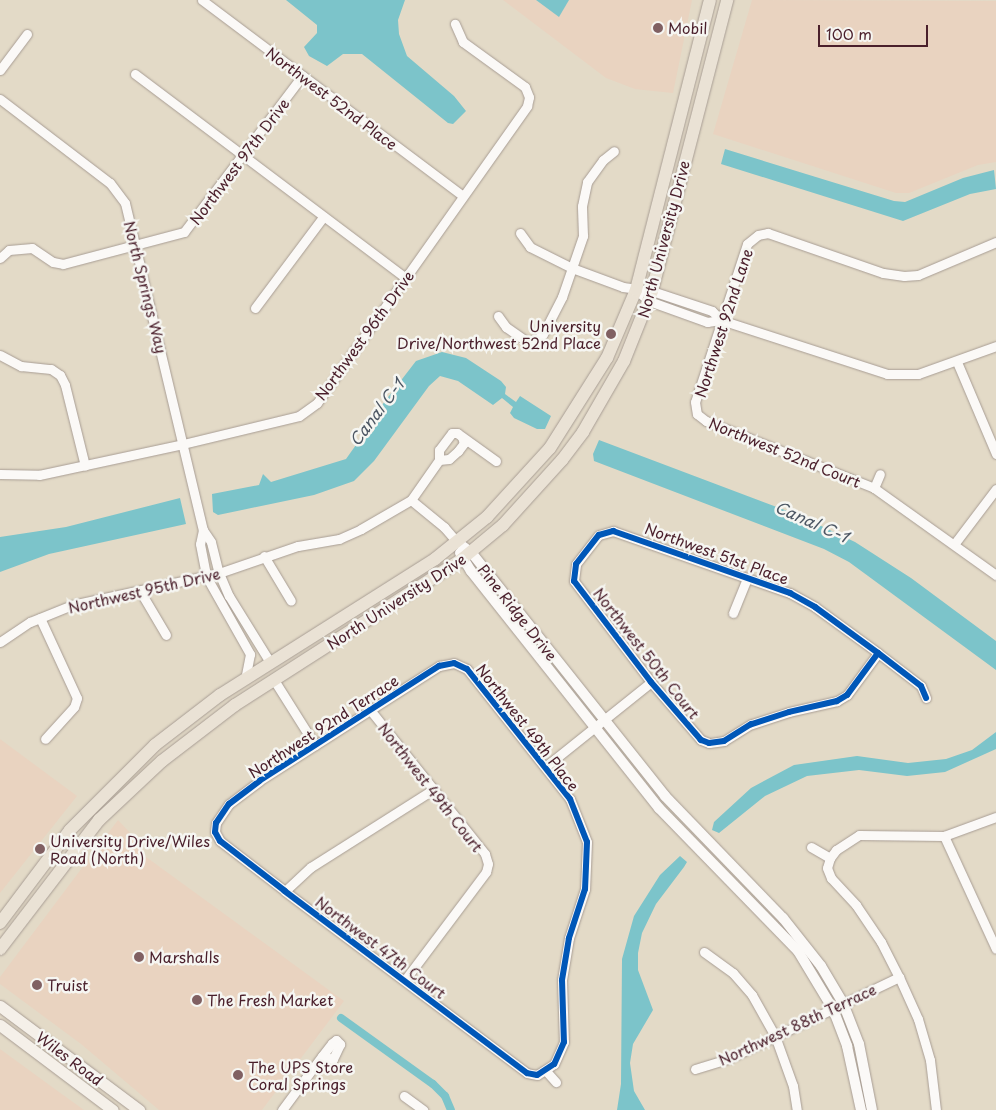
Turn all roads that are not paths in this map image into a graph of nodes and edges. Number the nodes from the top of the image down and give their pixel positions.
1 (202, 0) edge
2 (710, 0) edge
3 (727, 0) edge
4 (455, 24) dead end
5 (27, 34) dead end
6 (0, 70) edge
7 (135, 74) dead end
8 (302, 76) junction
9 (690, 80) junction
10 (0, 99) edge
11 (698, 103) junction
12 (614, 151) dead end
13 (243, 155) junction
14 (463, 196) junction
15 (323, 217) junction
16 (520, 233) dead end
17 (996, 242) edge
18 (137, 244) junction
19 (0, 258) edge
20 (572, 268) junction
21 (406, 278) junction
22 (636, 290) junction
23 (650, 296) junction
24 (691, 304) junction
25 (256, 308) dead end
26 (688, 315) junction
27 (498, 316) dead end
28 (721, 320) junction
29 (996, 346) edge
30 (0, 355) edge
31 (958, 362) junction
32 (697, 414) joint
33 (462, 437) junction
34 (183, 444) junction
35 (996, 454) edge
36 (439, 460) junction
37 (496, 461) dead end
38 (85, 466) junction
39 (0, 474) edge
40 (880, 474) dead end
41 (874, 488) junction
42 (996, 488) edge
43 (411, 500) junction
44 (203, 530) junction
45 (457, 542) junction
46 (955, 543) junction
47 (264, 556) junction
48 (467, 556) junction
49 (574, 572) joint
50 (219, 573) junction
51 (996, 575) edge
52 (206, 576) junction
53 (748, 578) junction
54 (140, 591) junction
55 (291, 602) dead end
56 (733, 613) dead end
57 (40, 618) junction
58 (166, 634) dead end
59 (306, 640) junction
60 (0, 642) edge
61 (878, 653) junction
62 (270, 662) junction
63 (454, 663) joint
64 (245, 679) junction
65 (274, 680) junction
66 (651, 682) junction
67 (246, 698) junction
68 (926, 698) dead end
69 (371, 711) junction
70 (603, 721) junction
71 (594, 728) junction
72 (45, 739) dead end
73 (315, 745) junction
74 (545, 767) junction
75 (434, 789) junction
76 (996, 817) edge
77 (216, 823) joint
78 (944, 836) junction
79 (811, 847) dead end
80 (830, 858) junction
81 (285, 891) junction
82 (0, 923) edge
83 (992, 931) edge
84 (0, 949) edge
85 (996, 949) edge
86 (704, 952) dead end
87 (899, 977) junction
88 (405, 980) junction
89 (843, 1004) junction
90 (0, 1006) edge
91 (833, 1009) junction
92 (0, 1025) edge
93 (775, 1036) junction
94 (322, 1056) dead end
95 (695, 1069) dead end
96 (546, 1071) junction
97 (556, 1082) dead end
98 (404, 1096) dead end
99 (113, 1110) edge
100 (140, 1110) edge
101 (282, 1110) edge
102 (422, 1110) edge
103 (797, 1110) edge
104 (861, 1110) edge
105 (872, 1110) edge
106 (936, 1110) edge

1 - 8 street, Northwest 52nd Place
2 - 9 main road, North University Drive
3 - 11 main road, North University Drive
4 - 14 street, Northwest 96th Drive
5 - 6 street
7 - 13 street
8 - 13 street, Northwest 97th Drive
8 - 14 street, Northwest 52nd Place
9 - 11 main road
9 - 22 main road, North University Drive
10 - 18 street, North Springs Way
11 - 23 main road, North University Drive
12 - 20 street
13 - 15 street
13 - 18 street, Northwest 97th Drive
14 - 21 street, Northwest 96th Drive
15 - 21 street
15 - 25 street
16 - 20 street
17 - 28 street, Northwest 92nd Lane
18 - 19 street, Northwest 97th Drive
18 - 34 street, North Springs Way
20 - 22 street
20 - 27 street
21 - 34 street, Northwest 96th Drive
22 - 23 street
22 - 45 main road, North University Drive
23 - 24 street
23 - 26 street
23 - 48 main road, North University Drive
24 - 26 street
24 - 28 street
26 - 28 street
28 - 31 street
28 - 32 street, Northwest 92nd Lane
29 - 31 street
30 - 38 street
31 - 35 street
32 - 41 street, Northwest 52nd Court
33 - 36 street, Northwest 95th Drive
33 - 36 street, Northwest 95th Drive
33 - 37 street
34 - 38 street, Northwest 96th Drive
34 - 44 street, North Springs Way
36 - 43 street, Northwest 95th Drive
38 - 39 street, Northwest 96th Drive
40 - 41 street, Northwest 52nd Court
41 - 46 street, Northwest 52nd Court
42 - 46 street
43 - 45 street
43 - 47 street, Northwest 95th Drive
44 - 50 street, North Springs Way
44 - 52 street, North Springs Way
45 - 48 street, Pine Ridge Drive
45 - 59 main road, North University Drive
46 - 51 street, Northwest 52nd Court
47 - 50 street, Northwest 95th Drive
47 - 55 street
48 - 65 main road, North University Drive
48 - 70 street, Pine Ridge Drive
48 - 71 street, Pine Ridge Drive
49 - 53 street, Northwest 51st Place
49 - 66 street, Northwest 50th Court
50 - 52 street, Northwest 95th Drive
50 - 62 street, North Springs Way
52 - 54 street, Northwest 95th Drive
52 - 64 street, North Springs Way
53 - 56 street
53 - 61 street, Northwest 51st Place
54 - 57 street, Northwest 95th Drive
54 - 58 street
57 - 60 street, Northwest 95th Drive
57 - 72 street
59 - 62 main road, North University Drive
59 - 65 main road
61 - 66 street, Northwest 50th Court
61 - 68 street, Northwest 51st Place
62 - 64 main road, North University Drive
62 - 67 main road
63 - 69 street, Northwest 92nd Terrace
63 - 74 street, Northwest 49th Place
64 - 82 main road, North University Drive
65 - 67 main road, North University Drive
65 - 73 street
66 - 70 street
67 - 84 main road, North University Drive
69 - 73 street, Northwest 92nd Terrace
69 - 75 street, Northwest 49th Court
70 - 71 street
70 - 89 street, Pine Ridge Drive
71 - 74 street
71 - 91 street, Pine Ridge Drive
73 - 77 street, Northwest 92nd Terrace
74 - 96 street, Northwest 49th Place
75 - 81 street
75 - 88 street, Northwest 49th Court
76 - 78 street
77 - 81 street, Northwest 47th Court
78 - 80 street
78 - 83 street
79 - 80 street
80 - 87 street
81 - 88 street, Northwest 47th Court
83 - 85 street
86 - 93 street
87 - 89 street, Northwest 88th Terrace
87 - 106 street
88 - 96 street, Northwest 47th Court
89 - 91 street, Northwest 88th Terrace
89 - 105 street, Pine Ridge Drive
90 - 100 main road, Wiles Road
91 - 93 street, Northwest 88th Terrace
91 - 104 street, Pine Ridge Drive
92 - 99 main road, Wiles Road
93 - 95 street, Northwest 88th Terrace
93 - 103 street
94 - 101 street
96 - 97 street
98 - 102 street

